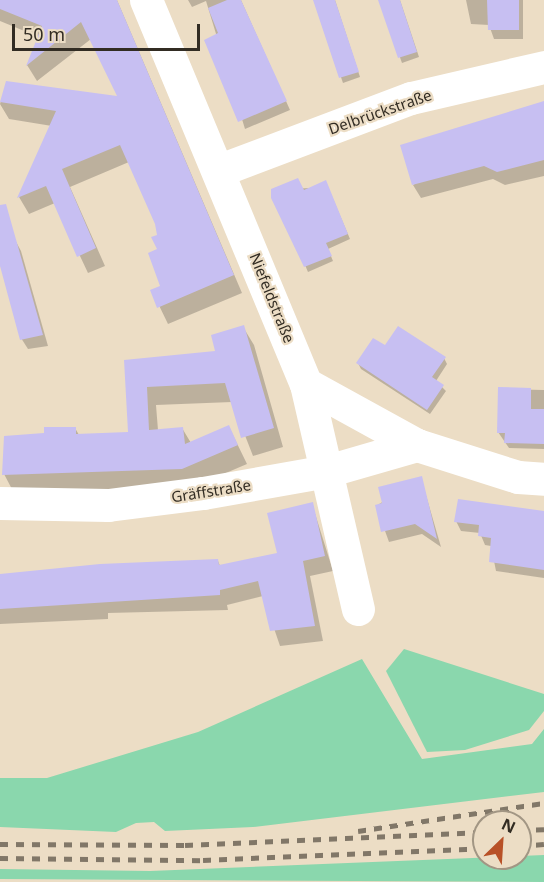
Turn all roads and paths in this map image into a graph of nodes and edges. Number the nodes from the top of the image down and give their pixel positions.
1 (147, 0) edge
2 (544, 67) edge
3 (220, 170) junction
4 (306, 384) junction
5 (417, 445) junction
6 (327, 471) junction
7 (544, 479) edge
8 (0, 503) edge
9 (357, 609) dead end

1 - 3 street, Niefeldstraße
2 - 3 street, Delbrückstraße
3 - 4 street, Niefeldstraße
4 - 5 street
4 - 6 street, Niefeldstraße
5 - 6 street, Gräffstraße
5 - 7 street
6 - 8 street, Gräffstraße
6 - 9 street, Niefeldstraße

